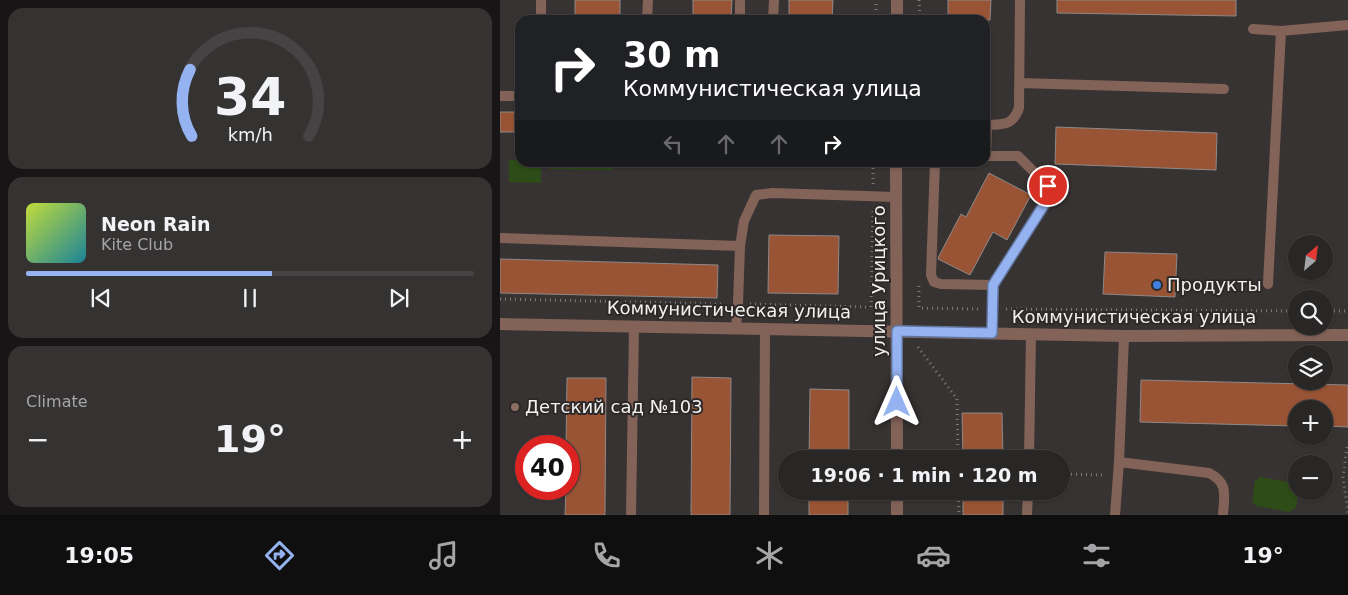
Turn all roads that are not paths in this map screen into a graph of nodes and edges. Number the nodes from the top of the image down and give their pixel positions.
1 (541, 0) edge
2 (648, 0) edge
3 (740, 0) edge
4 (774, 0) edge
5 (897, 0) edge
6 (1020, 0) edge
7 (541, 15) edge
8 (648, 15) edge
9 (740, 15) edge
10 (774, 15) edge
11 (897, 15) edge
12 (1348, 25) edge
13 (1254, 29) dead end
14 (1281, 31) junction
15 (1020, 83) junction
16 (1224, 89) dead end
17 (500, 96) edge
18 (515, 96) edge
19 (990, 125) edge
20 (990, 156) edge
21 (896, 167) edge
22 (935, 167) edge
23 (896, 197) junction
24 (500, 238) edge
25 (740, 246) junction
26 (1268, 284) dead end
27 (993, 285) junction
28 (500, 324) edge
29 (634, 326) junction
30 (736, 328) junction
31 (766, 328) junction
32 (897, 331) junction
33 (992, 333) junction
34 (1032, 334) junction
35 (1348, 335) edge
36 (1124, 336) junction
37 (897, 450) edge
38 (1029, 450) edge
39 (1119, 462) junction
40 (896, 500) edge
41 (1028, 500) edge
42 (631, 515) edge
43 (764, 515) edge
44 (896, 515) edge
45 (1027, 515) edge
46 (1114, 515) edge
47 (1223, 515) edge

1 - 7 lane
2 - 8 lane
3 - 9 lane
4 - 10 lane
5 - 11 street
6 - 15 lane
12 - 14 lane
13 - 14 lane
14 - 26 lane
15 - 16 lane
15 - 19 lane
17 - 18 lane
20 - 27 lane
21 - 23 street, улица Урицкого
22 - 27 lane
23 - 25 lane
23 - 32 street, улица Урицкого
24 - 25 lane
25 - 30 lane
27 - 33 lane
28 - 29 street, Коммунистическая улица
29 - 30 street, Коммунистическая улица
29 - 42 lane
30 - 31 street, Коммунистическая улица
31 - 32 street, Коммунистическая улица
31 - 43 lane
32 - 33 street, Коммунистическая улица
32 - 37 street, улица Урицкого
33 - 34 street, Коммунистическая улица
34 - 36 street, Коммунистическая улица
34 - 38 lane
35 - 36 street, Коммунистическая улица
36 - 39 lane
39 - 46 lane
39 - 47 lane
40 - 44 street
41 - 45 lane

